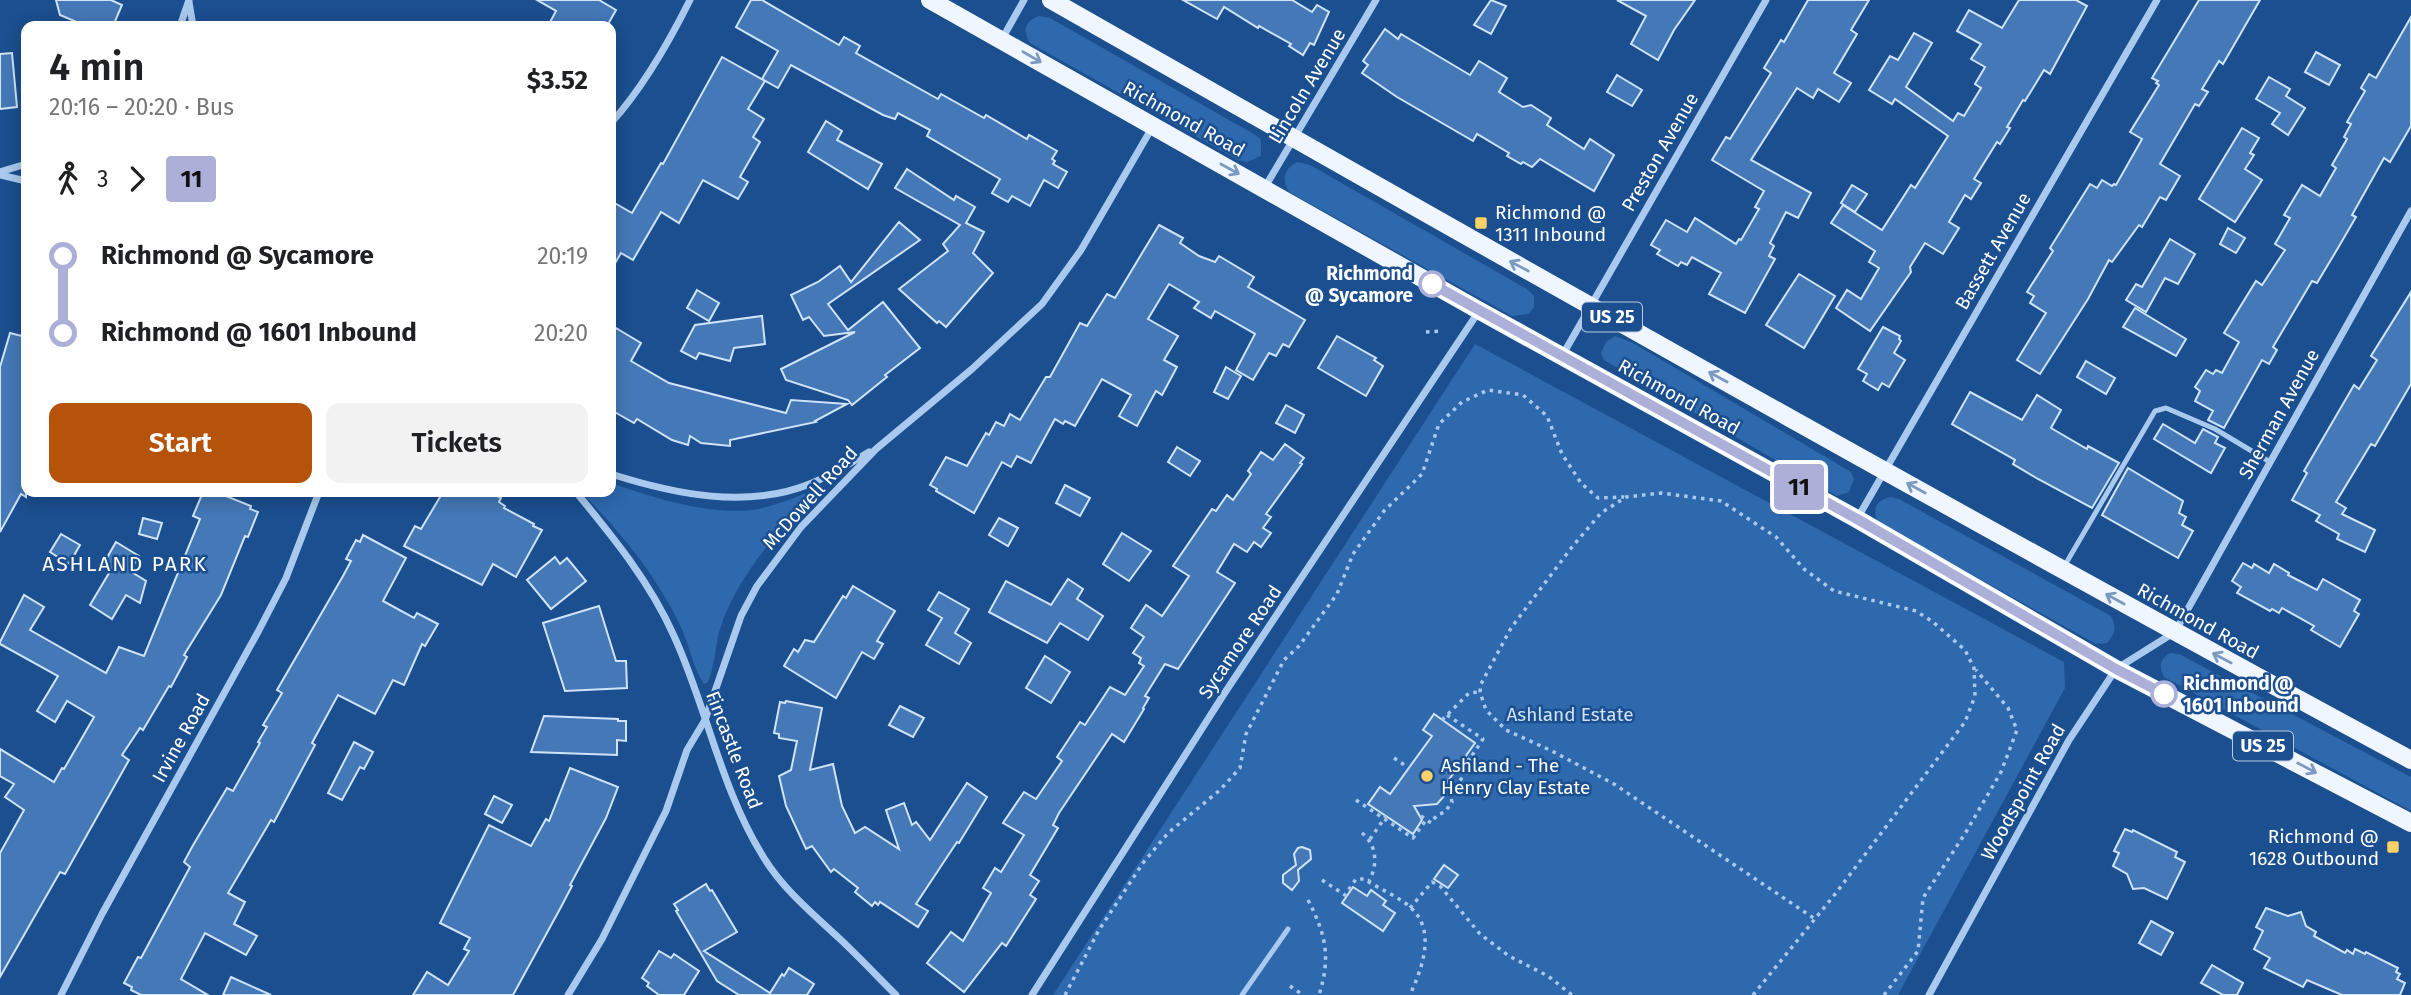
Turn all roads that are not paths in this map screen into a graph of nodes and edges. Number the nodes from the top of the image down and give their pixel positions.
1 (690, 0) edge
2 (930, 0) edge
3 (1024, 0) edge
4 (1051, 0) edge
5 (1376, 0) edge
6 (1766, 0) edge
7 (2157, 0) edge
8 (189, 1) edge
9 (182, 21) edge
10 (192, 21) edge
11 (1001, 40) junction
12 (616, 118) edge
13 (1153, 126) junction
14 (1294, 139) junction
15 (21, 166) edge
16 (0, 174) edge
17 (21, 180) edge
18 (1265, 188) junction
19 (2411, 211) edge
20 (1590, 304) junction
21 (1479, 311) junction
22 (1562, 356) junction
23 (876, 449) junction
24 (2270, 462) junction
25 (1884, 470) junction
26 (616, 475) edge
27 (317, 497) edge
28 (580, 497) edge
29 (1857, 519) junction
30 (2062, 570) junction
31 (2175, 632) junction
32 (2116, 669) junction
33 (705, 720) junction
34 (2411, 760) edge
35 (2411, 823) edge
36 (1288, 929) dead end
37 (61, 995) edge
38 (568, 995) edge
39 (896, 995) edge
40 (1032, 995) edge
41 (1242, 995) edge
42 (1929, 995) edge

1 - 12 street
2 - 11 main road, Richmond Road / US 25
3 - 11 street
4 - 14 main road, Richmond Road / US 25
5 - 14 street, Lincoln Avenue
6 - 20 street, Preston Avenue
7 - 25 street, Bassett Avenue
8 - 9 street
8 - 10 street
11 -> 13 main road, Richmond Road / US 25
13 -> 18 main road, Richmond Road / US 25
13 - 23 street, McDowell Road
14 - 18 street, Lincoln Avenue
20 -> 14 main road, Richmond Road / US 25
15 - 16 street
16 - 17 street
18 - 21 main road, Richmond Road / US 25
19 - 24 street, Sherman Avenue
20 - 22 street, Preston Avenue
25 -> 20 main road, Richmond Road / US 25
21 - 22 main road, Richmond Road / US 25
21 - 40 street, Sycamore Road
22 - 29 main road, Richmond Road / US 25
23 - 26 street
23 - 33 street, McDowell Road
24 - 30 lane
24 - 31 street, Sherman Avenue
25 - 29 street, Bassett Avenue
30 -> 25 main road, Richmond Road / US 25
27 - 37 street, Irvine Road
28 - 33 street, Fincastle Road
29 - 32 main road, Richmond Road / US 25
31 -> 30 main road, Richmond Road / US 25
31 - 32 street, Woodspoint Road
34 -> 31 main road, Richmond Road / US 25
32 -> 35 main road, Richmond Road / US 25
32 - 42 street, Woodspoint Road
33 - 38 street, McDowell Road
33 - 39 street, Fincastle Road
36 - 41 lane

